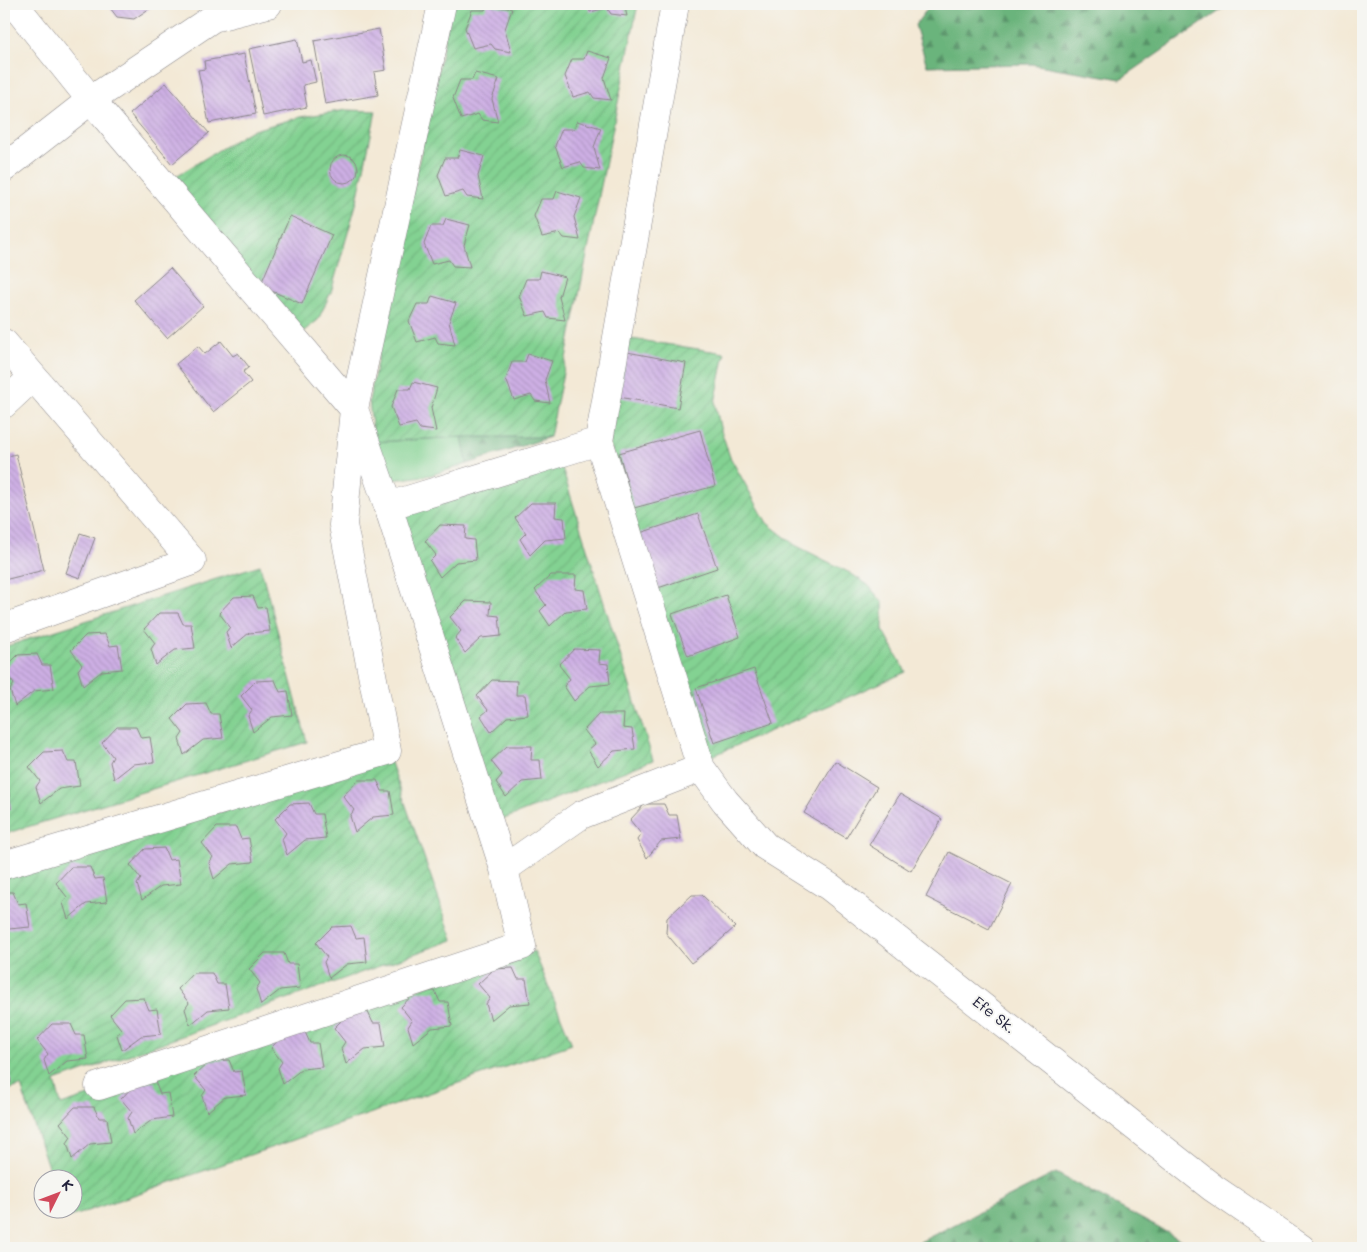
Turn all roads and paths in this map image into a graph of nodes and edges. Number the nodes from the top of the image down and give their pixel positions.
1 (14, 4) edge
2 (268, 4) edge
3 (442, 4) edge
4 (676, 4) edge
5 (91, 100) junction
6 (4, 168) edge
7 (4, 343) edge
8 (33, 377) junction
9 (4, 404) edge
10 (354, 409) junction
11 (599, 441) junction
12 (388, 506) junction
13 (4, 628) edge
14 (701, 768) junction
15 (4, 865) edge
16 (504, 869) junction
17 (99, 1086) dead end
18 (1301, 1248) edge

1 - 5 street
2 - 5 street
3 - 10 street
4 - 11 street
5 - 6 street
5 - 10 street
7 - 8 street
8 - 9 street
8 - 13 street
10 - 12 street
10 - 15 street
11 - 12 street
11 - 14 street, Efe Sk.
12 - 16 street
14 - 16 street
14 - 18 street, Efe Sk.
16 - 17 street

